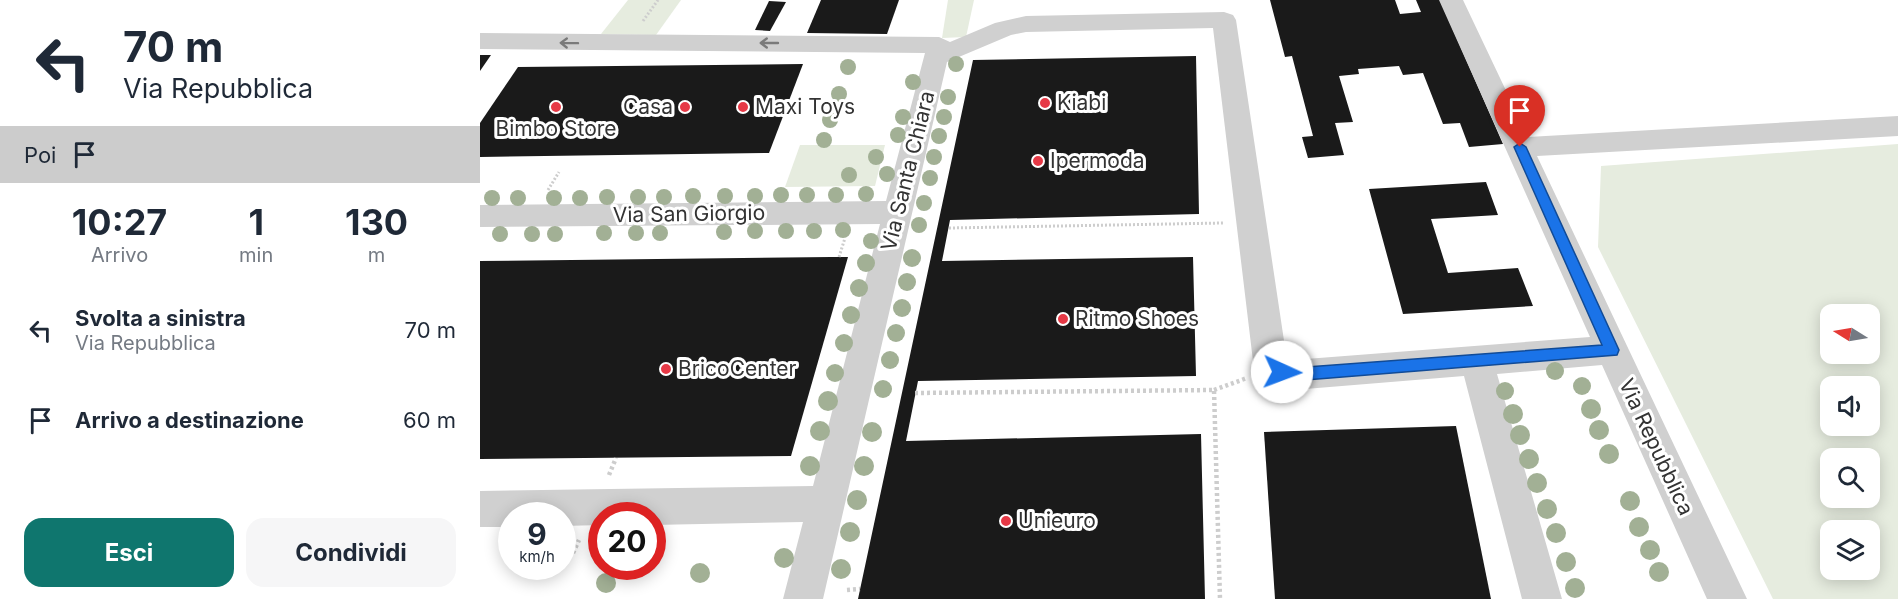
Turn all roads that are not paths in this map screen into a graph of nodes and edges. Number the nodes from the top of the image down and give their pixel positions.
1 (1451, 0) edge
2 (480, 41) edge
3 (936, 57) junction
4 (1898, 126) edge
5 (1520, 147) junction
6 (898, 212) junction
7 (480, 216) edge
8 (1612, 350) junction
9 (1477, 362) junction
10 (826, 504) junction
11 (480, 508) edge
12 (803, 599) edge
13 (1542, 599) edge
14 (1727, 599) edge

1 - 5 street, Via Repubblica
3 -> 2 street
3 - 6 street, Via Santa Chiara
3 - 9 street
4 - 5 street
5 - 8 street, Via Repubblica
6 - 7 street, Via San Giorgio
6 - 10 street, Via Santa Chiara
8 - 9 street
8 - 14 street, Via Repubblica
9 - 13 street
10 - 11 street
10 - 12 street, Via Santa Chiara

